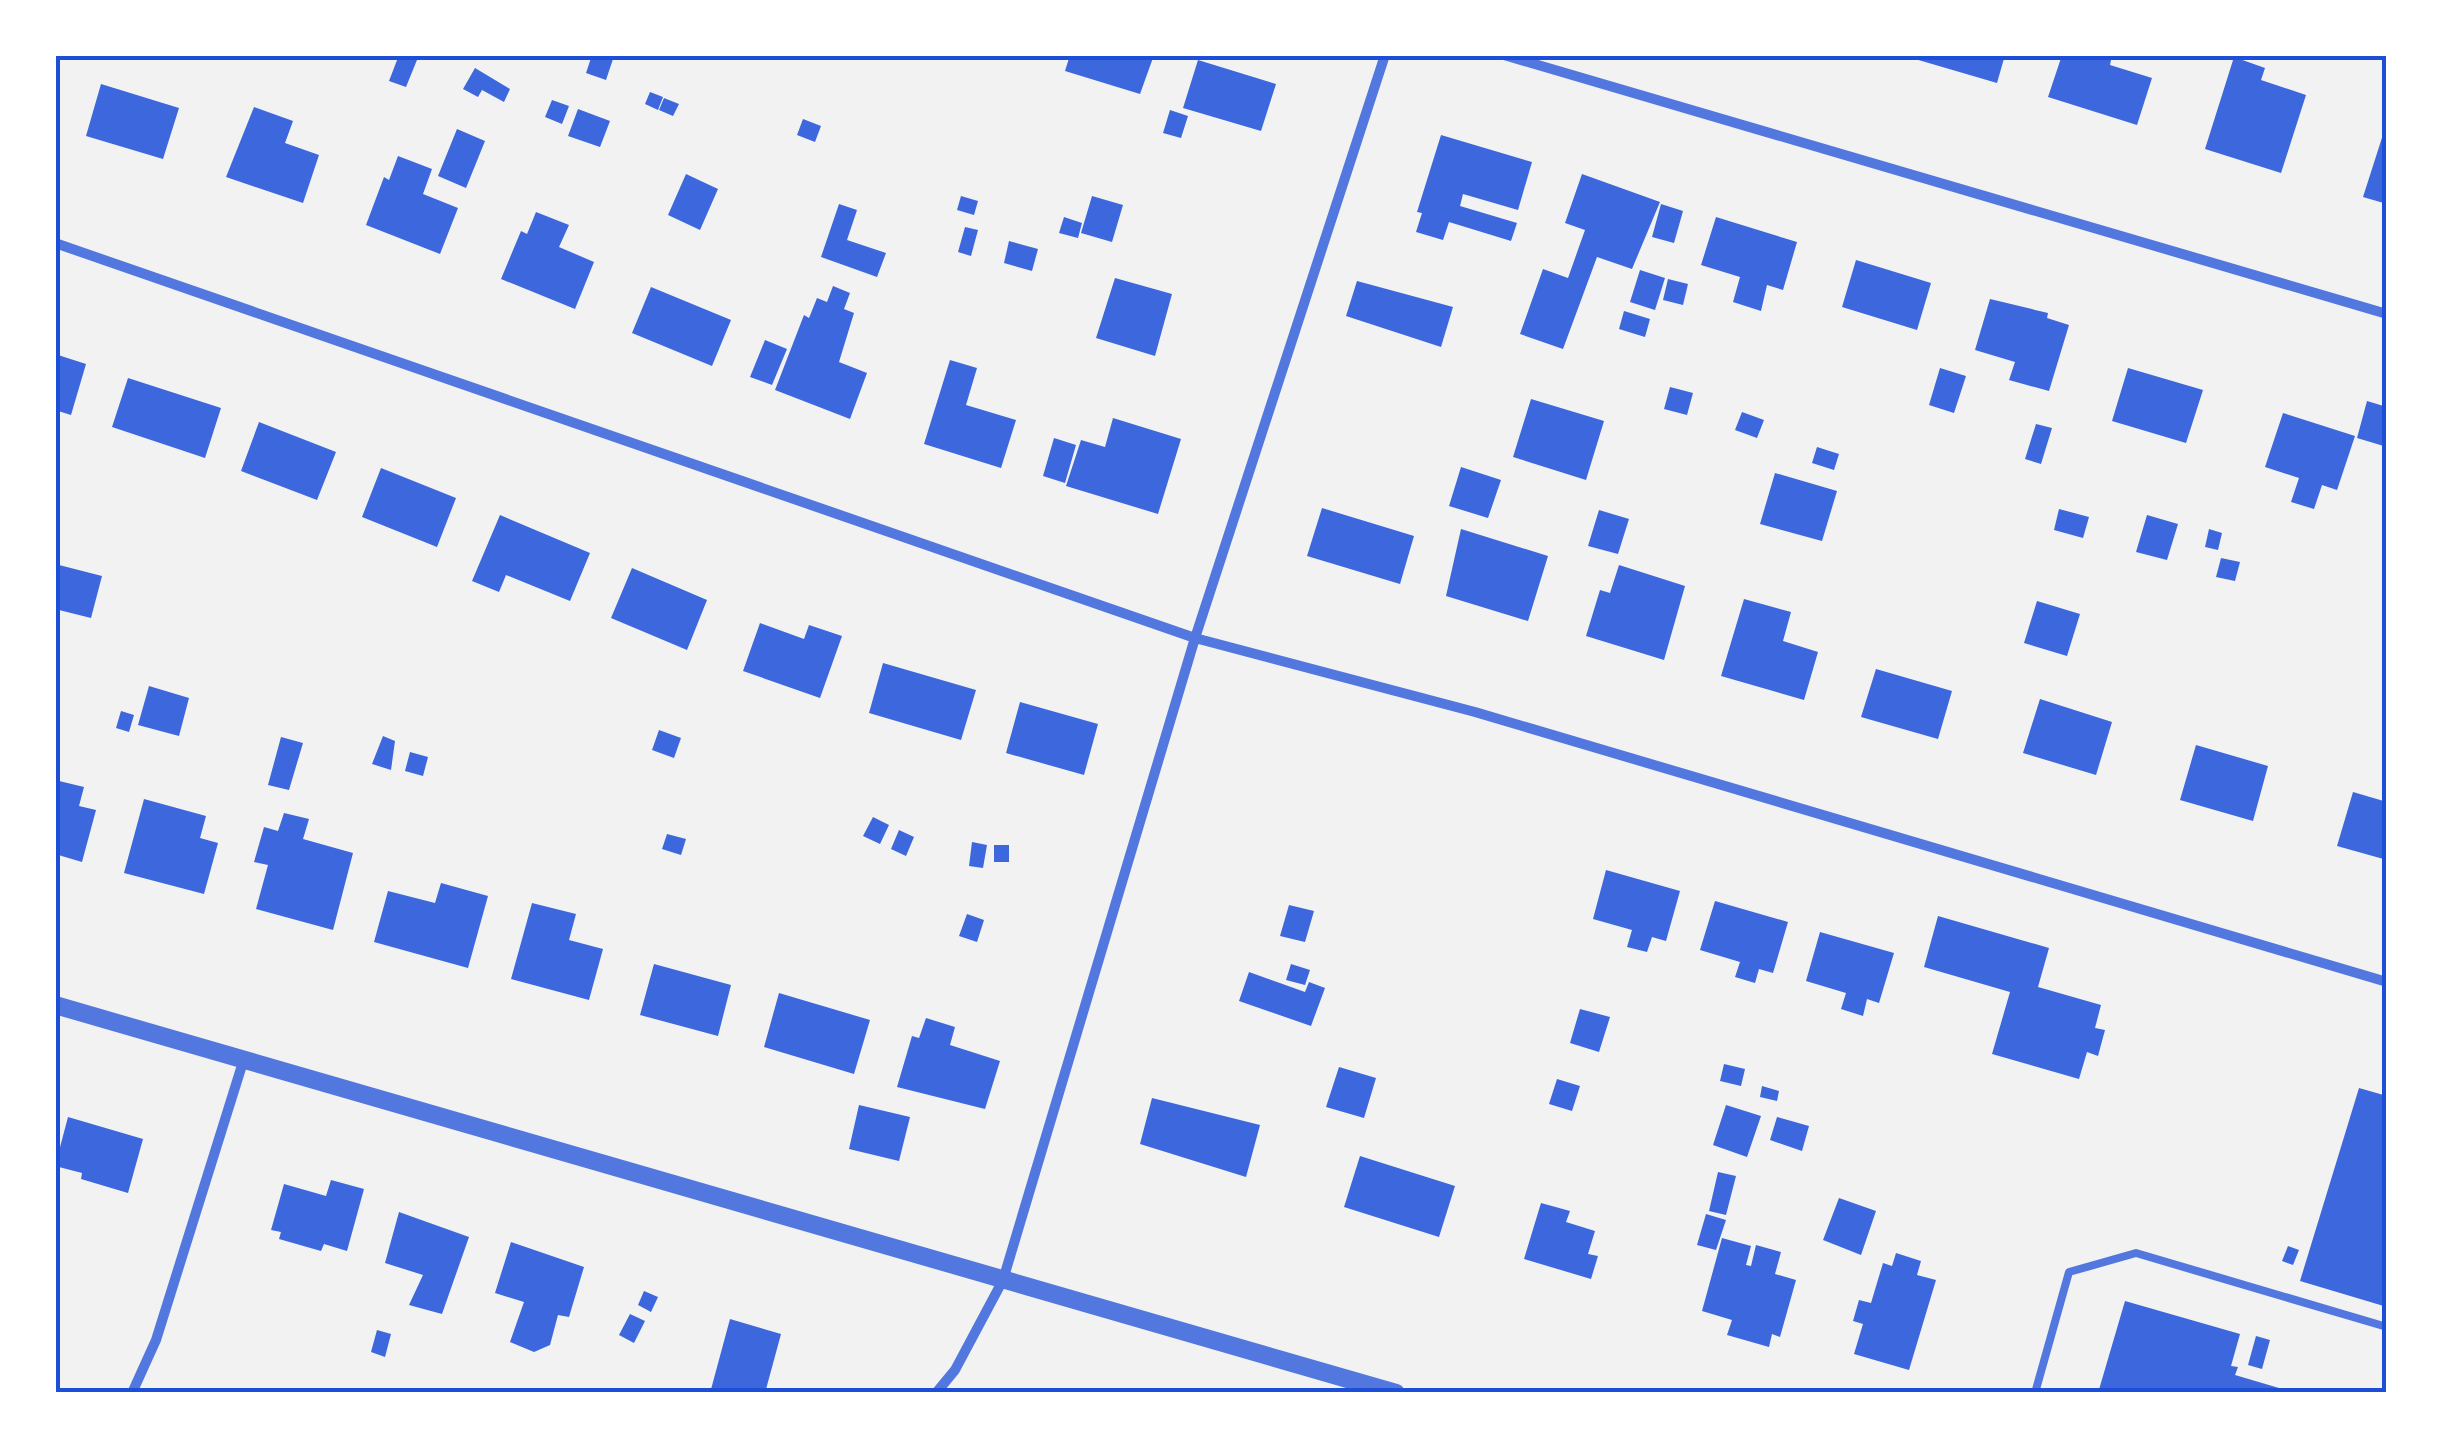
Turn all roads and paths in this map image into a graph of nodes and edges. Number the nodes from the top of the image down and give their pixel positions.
1 (1385, 55) edge
2 (1504, 55) edge
3 (55, 243) edge
4 (2387, 314) edge
5 (1195, 638) junction
6 (2387, 982) edge
7 (55, 1006) edge
8 (242, 1062) junction
9 (1003, 1280) junction
10 (2387, 1326) edge
11 (132, 1393) edge
12 (936, 1393) edge
13 (1396, 1393) edge
14 (2035, 1393) edge

1 - 5 street
2 - 4 street
3 - 5 street
5 - 6 street
5 - 9 street
7 - 8 street
8 - 9 street
8 - 11 street
9 - 12 street
9 - 13 street
10 - 14 lane

